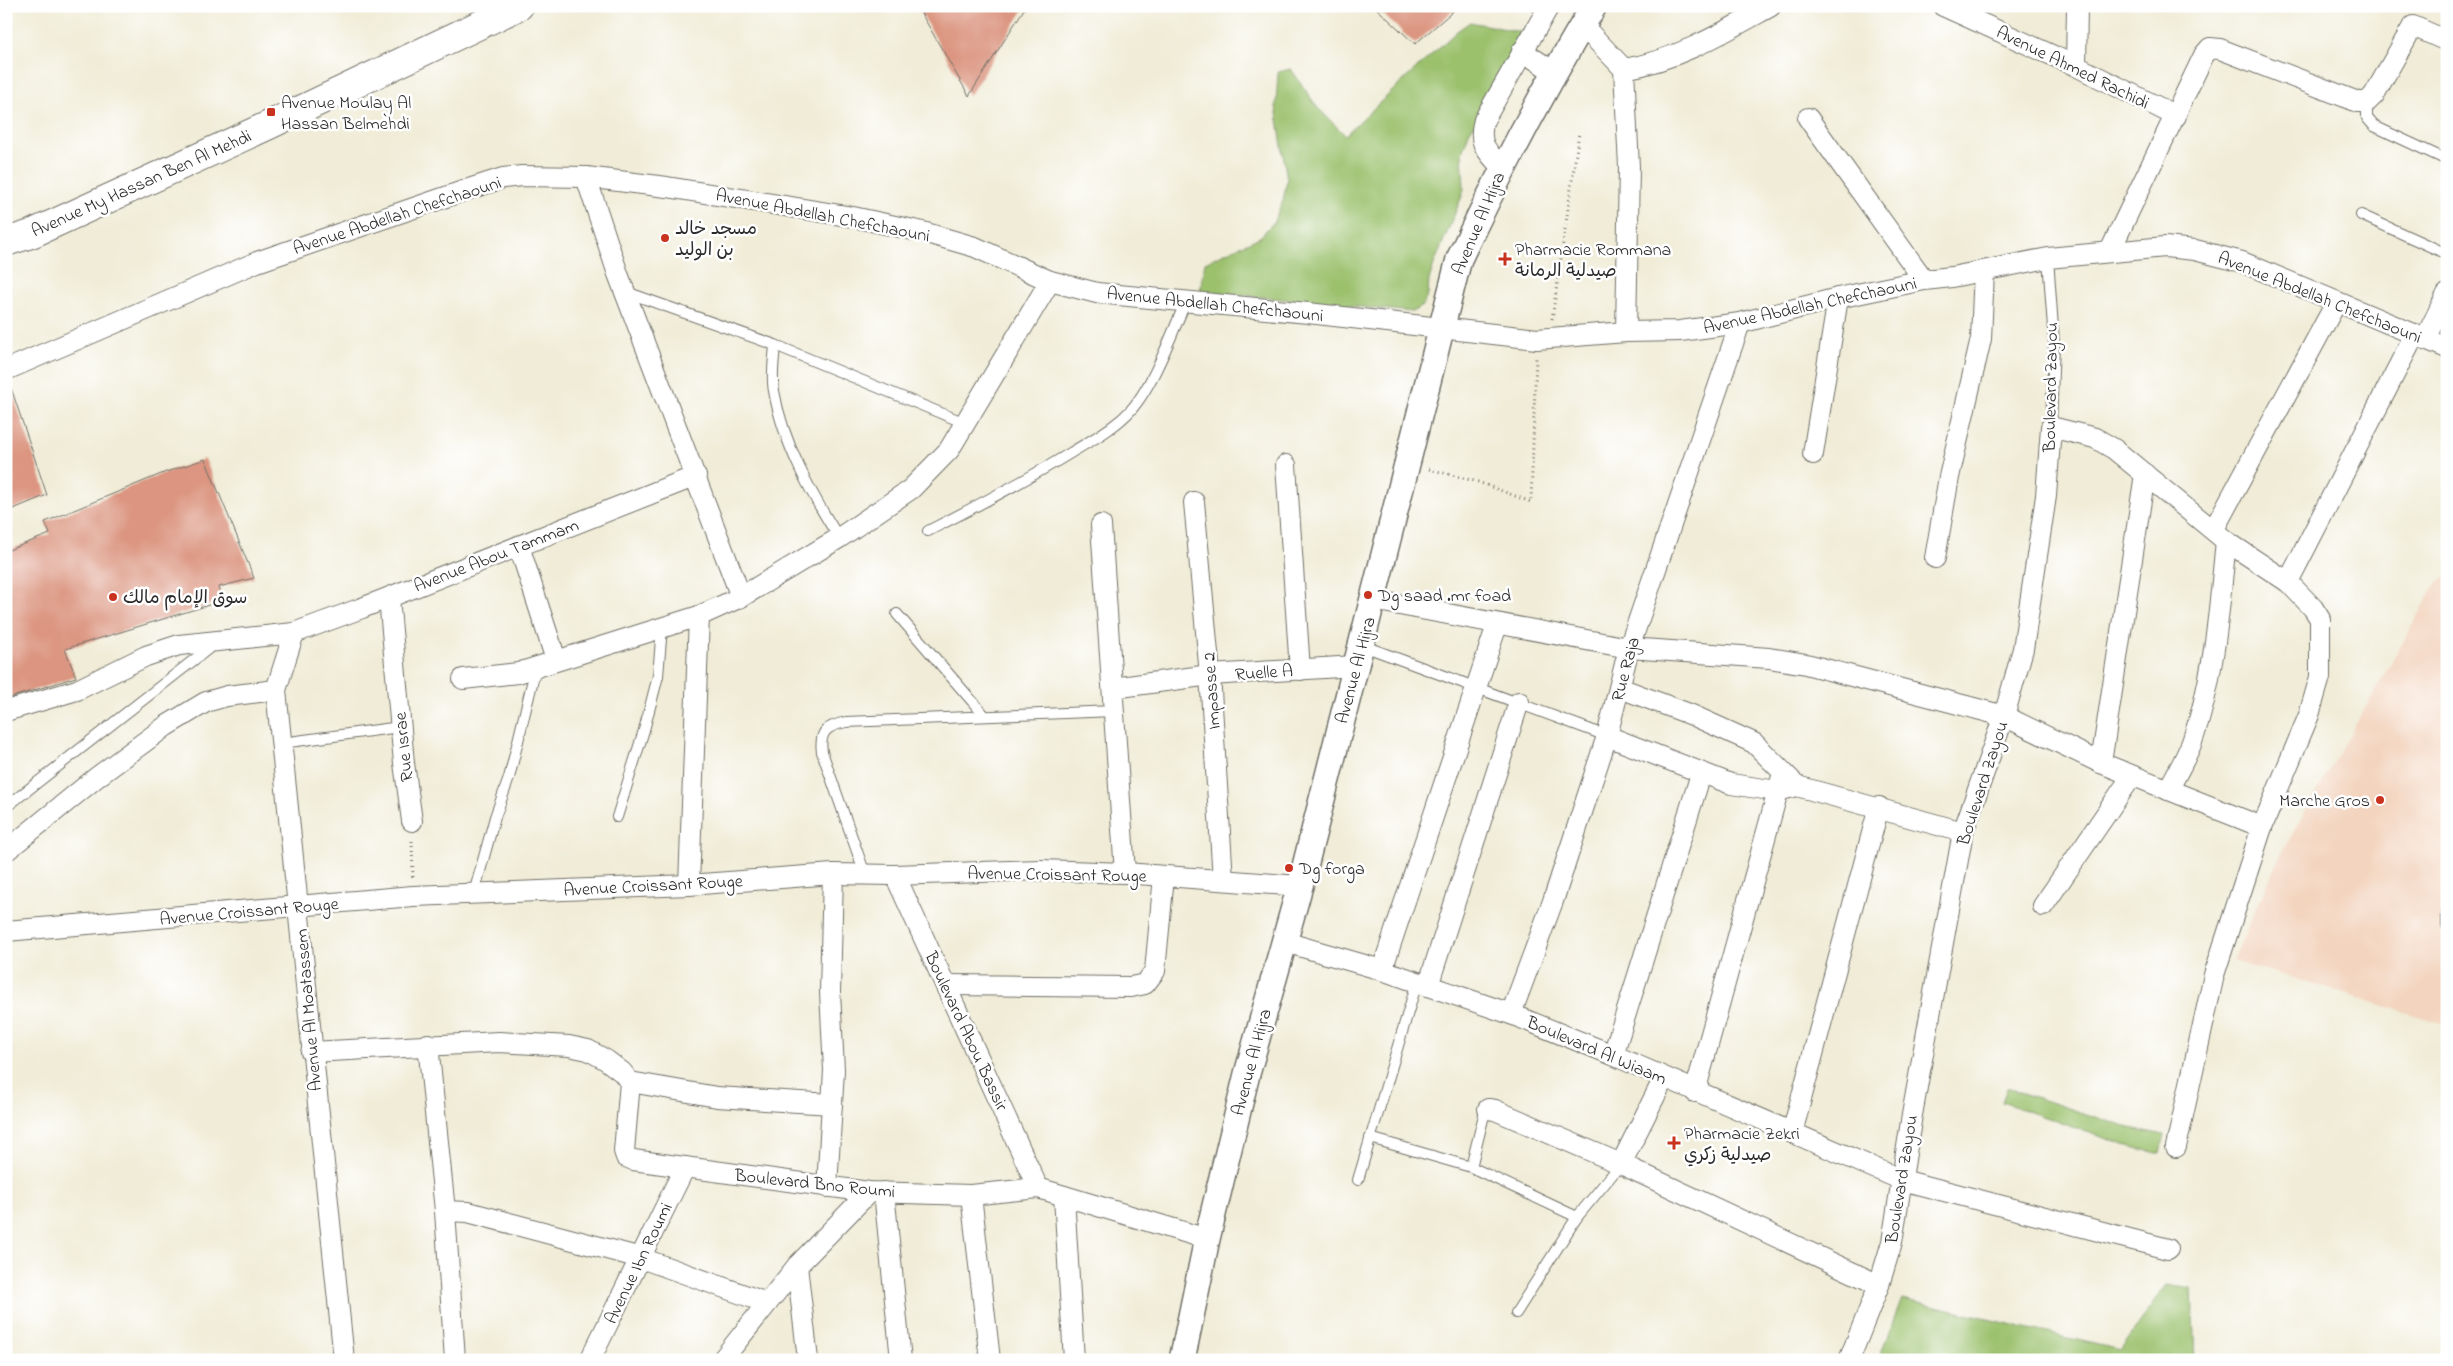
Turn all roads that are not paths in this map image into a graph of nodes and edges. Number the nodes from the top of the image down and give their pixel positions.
1 (518, 6) edge
2 (1549, 6) edge
3 (1771, 6) edge
4 (1943, 6) edge
5 (2078, 6) edge
6 (1977, 14) edge
7 (1588, 16) edge
8 (2447, 41) edge
9 (1522, 51) junction
10 (2076, 66) junction
11 (1624, 69) junction
12 (1554, 72) junction
13 (2367, 102) junction
14 (2176, 116) junction
15 (1808, 118) dead end
16 (2447, 160) edge
17 (1502, 168) junction
18 (586, 177) junction
19 (2361, 215) dead end
20 (6, 242) edge
21 (2110, 251) junction
22 (2447, 254) edge
23 (2048, 258) junction
24 (1984, 271) junction
25 (1924, 280) junction
26 (1050, 281) junction
27 (625, 292) junction
28 (2447, 294) edge
29 (1838, 298) junction
30 (1186, 301) junction
31 (2336, 303) junction
32 (1740, 323) junction
33 (1440, 328) junction
34 (1626, 332) junction
35 (2420, 336) junction
36 (775, 345) junction
37 (2447, 348) edge
38 (6, 370) edge
39 (965, 423) junction
40 (2051, 427) junction
41 (1813, 454) dead end
42 (1286, 465) dead end
43 (2145, 474) junction
44 (696, 476) junction
45 (1194, 502) dead end
46 (1101, 525) dead end
47 (928, 531) dead end
48 (2220, 535) junction
49 (839, 538) junction
50 (520, 546) junction
51 (1935, 558) dead end
52 (2288, 582) junction
53 (741, 597) junction
54 (388, 598) junction
55 (1374, 600) junction
56 (897, 614) dead end
57 (699, 616) junction
58 (1497, 625) junction
59 (662, 627) junction
60 (294, 633) junction
61 (220, 640) junction
62 (1630, 648) junction
63 (1358, 655) junction
64 (556, 660) junction
65 (536, 667) junction
66 (1300, 670) junction
67 (1210, 676) junction
68 (463, 679) dead end
69 (1476, 686) junction
70 (1113, 688) junction
71 (1620, 688) junction
72 (276, 690) junction
73 (1519, 702) junction
74 (6, 711) edge
75 (1114, 711) junction
76 (985, 716) junction
77 (2004, 716) junction
78 (400, 727) junction
79 (1607, 736) junction
80 (282, 743) junction
81 (2101, 763) junction
82 (1701, 774) junction
83 (2132, 776) junction
84 (1780, 782) junction
85 (2168, 790) junction
86 (6, 807) edge
87 (1879, 807) junction
88 (617, 817) dead end
89 (412, 821) road end
90 (2262, 827) junction
91 (1963, 832) junction
92 (6, 851) edge
93 (1125, 873) junction
94 (833, 874) junction
95 (865, 874) junction
96 (895, 875) junction
97 (1164, 876) junction
98 (1223, 880) junction
99 (689, 885) junction
100 (1300, 886) junction
101 (474, 893) junction
102 (2043, 906) dead end
103 (298, 907) junction
104 (2447, 913) edge
105 (2447, 926) edge
106 (6, 931) edge
107 (1285, 942) junction
108 (1382, 970) junction
109 (1423, 984) junction
110 (946, 985) junction
111 (1511, 1014) junction
112 (428, 1044) junction
113 (311, 1052) junction
114 (1613, 1055) junction
115 (1664, 1078) junction
116 (630, 1082) junction
117 (1695, 1092) junction
118 (832, 1104) junction
119 (1488, 1109) joint
120 (1792, 1133) junction
121 (1370, 1138) junction
122 (2176, 1147) dead end
123 (1621, 1164) junction
124 (685, 1167) junction
125 (1471, 1167) junction
126 (1358, 1180) dead end
127 (1902, 1180) junction
128 (826, 1187) junction
129 (1038, 1188) junction
130 (876, 1192) junction
131 (971, 1195) junction
132 (1064, 1196) junction
133 (445, 1211) junction
134 (1576, 1217) junction
135 (1207, 1239) junction
136 (2168, 1248) dead end
137 (640, 1258) junction
138 (797, 1266) junction
139 (1879, 1285) junction
140 (767, 1303) junction
141 (1516, 1313) dead end
142 (344, 1360) edge
143 (455, 1360) edge
144 (590, 1360) edge
145 (722, 1360) edge
146 (808, 1360) edge
147 (901, 1360) edge
148 (990, 1360) edge
149 (1074, 1360) edge
150 (1182, 1360) edge
151 (1849, 1360) edge

1 - 20 main road, Avenue My Hassan Ben Al Mehdi
2 - 9 street
3 - 11 street
4 - 6 street, Avenue Ahmed Rachidi
5 - 10 street
6 - 10 street, Avenue Ahmed Rachidi
7 - 11 street
7 - 12 street, Avenue Al Hijra
8 - 13 street
9 - 12 street
9 - 17 street
10 - 14 street, Avenue Ahmed Rachidi
11 - 34 street
12 - 17 street, Avenue Al Hijra
13 - 14 street
13 - 16 lane
14 - 21 street
15 - 25 street
17 - 33 street, Avenue Al Hijra
18 - 26 street, Avenue Abdellah Chefchaouni
18 - 27 street
18 - 38 street, Avenue Abdellah Chefchaouni
19 - 22 lane
21 - 23 street, Avenue Abdellah Chefchaouni
21 - 31 street, Avenue Abdellah Chefchaouni
23 - 24 street, Avenue Abdellah Chefchaouni
23 - 40 lane, Boulevard Zayou
24 - 25 street, Avenue Abdellah Chefchaouni
24 - 51 street
25 - 29 street, Avenue Abdellah Chefchaouni
26 - 30 street, Avenue Abdellah Chefchaouni
26 - 39 street
27 - 36 lane
27 - 44 street
28 - 35 street
29 - 32 street, Avenue Abdellah Chefchaouni
29 - 41 street
30 - 33 street, Avenue Abdellah Chefchaouni
30 - 47 lane
31 - 35 street, Avenue Abdellah Chefchaouni
31 - 48 street
32 - 34 street, Avenue Abdellah Chefchaouni
32 - 62 street, Rue Raja
33 - 34 street, Avenue Abdellah Chefchaouni
33 - 55 street, Avenue Al Hijra
35 - 37 street, Avenue Abdellah Chefchaouni
35 - 52 street
36 - 39 lane
36 - 49 lane
39 - 49 street
40 - 43 street
40 - 77 street, Boulevard Zayou
42 - 66 street
43 - 48 street
43 - 81 street
44 - 50 street, Avenue Abou Tammam
44 - 53 street
45 - 67 street, Impasse 2
46 - 70 street
48 - 52 street
48 - 85 street
49 - 53 street
50 - 54 street, Avenue Abou Tammam
50 - 64 street
52 - 90 street
53 - 57 street
54 - 60 street, Avenue Abou Tammam
54 - 78 street, Rue Israe
55 - 58 street
55 - 63 street, Avenue Al Hijra
56 - 76 lane
57 - 59 street
57 - 99 street
58 - 62 street
58 - 69 street
59 - 64 street
59 - 88 lane
60 - 61 street, Avenue Abou Tammam
60 - 72 street, Avenue Al Moatassem
61 - 74 street, Avenue Abou Tammam
61 - 86 lane
62 - 71 street, Rue Raja
62 - 77 street
63 - 66 street, Ruelle A
63 - 69 lane
63 - 100 street, Avenue Al Hijra
64 - 65 street
65 - 68 street
65 - 101 lane
66 - 67 street, Ruelle A
67 - 70 street, Ruelle A
67 - 98 street, Impasse 2
69 - 73 lane
69 - 108 street
70 - 75 street
71 - 79 street, Rue Raja
71 - 84 street
72 - 80 street, Avenue Al Moatassem
72 - 92 street
73 - 79 lane
73 - 109 street
75 - 76 lane
75 - 93 street
76 - 95 lane
77 - 81 street
77 - 91 street, Boulevard Zayou
78 - 80 lane
78 - 89 street, Rue Israe
79 - 82 street
79 - 111 street, Rue Raja
80 - 103 street, Avenue Al Moatassem
81 - 83 street
82 - 84 street
82 - 114 street
83 - 85 street
83 - 102 street
84 - 87 street
84 - 117 street
85 - 90 street
87 - 91 street
87 - 120 street
90 - 122 street
91 - 127 street, Boulevard Zayou
93 - 96 street, Avenue Croissant Rouge
93 - 97 street, Avenue Croissant Rouge
94 - 95 street, Avenue Croissant Rouge
94 - 99 street, Avenue Croissant Rouge
94 - 118 street
95 - 96 street, Avenue Croissant Rouge
96 - 110 street, Boulevard Abou Bassir
97 - 98 street, Avenue Croissant Rouge
97 - 110 street
98 - 100 street, Avenue Croissant Rouge
99 - 101 street, Avenue Croissant Rouge
100 - 107 street, Avenue Al Hijra
101 - 103 street, Avenue Croissant Rouge
103 - 106 street, Avenue Croissant Rouge
103 - 113 street, Avenue Al Moatassem
104 - 105 lane
107 - 108 street, Boulevard Al Wiaam
107 - 135 street, Avenue Al Hijra
108 - 109 street, Boulevard Al Wiaam
109 - 111 street, Boulevard Al Wiaam
109 - 121 lane
110 - 129 street, Boulevard Abou Bassir
111 - 114 street, Boulevard Al Wiaam
112 - 113 street
112 - 116 street
112 - 133 street
113 - 142 street, Avenue Al Moatassem
114 - 115 street, Boulevard Al Wiaam
115 - 117 street, Boulevard Al Wiaam
115 - 123 street
116 - 118 street
116 - 124 street, Boulevard Bno Roumi
117 - 120 street, Boulevard Al Wiaam
118 - 128 street
119 - 123 street
119 - 125 lane
120 - 127 street, Boulevard Al Wiaam
121 - 125 lane
121 - 126 lane
123 - 134 lane
123 - 139 street
124 - 128 street, Boulevard Bno Roumi
124 - 137 street, Avenue Ibn Roumi
125 - 134 lane
127 - 136 street, Boulevard Al Wiaam
127 - 139 street, Boulevard Zayou
128 - 130 street, Boulevard Bno Roumi
129 - 131 street, Boulevard Bno Roumi
129 - 132 street, Boulevard Bno Roumi
130 - 131 street, Boulevard Bno Roumi
130 - 138 street
130 - 147 street
131 - 148 street
132 - 135 street, Boulevard Bno Roumi
132 - 149 street
133 - 137 street
133 - 143 street
134 - 141 lane
135 - 150 street, Avenue Al Hijra
137 - 140 street
137 - 144 street, Avenue Ibn Roumi
138 - 140 street
138 - 146 street
139 - 151 street, Boulevard Zayou
140 - 145 street

